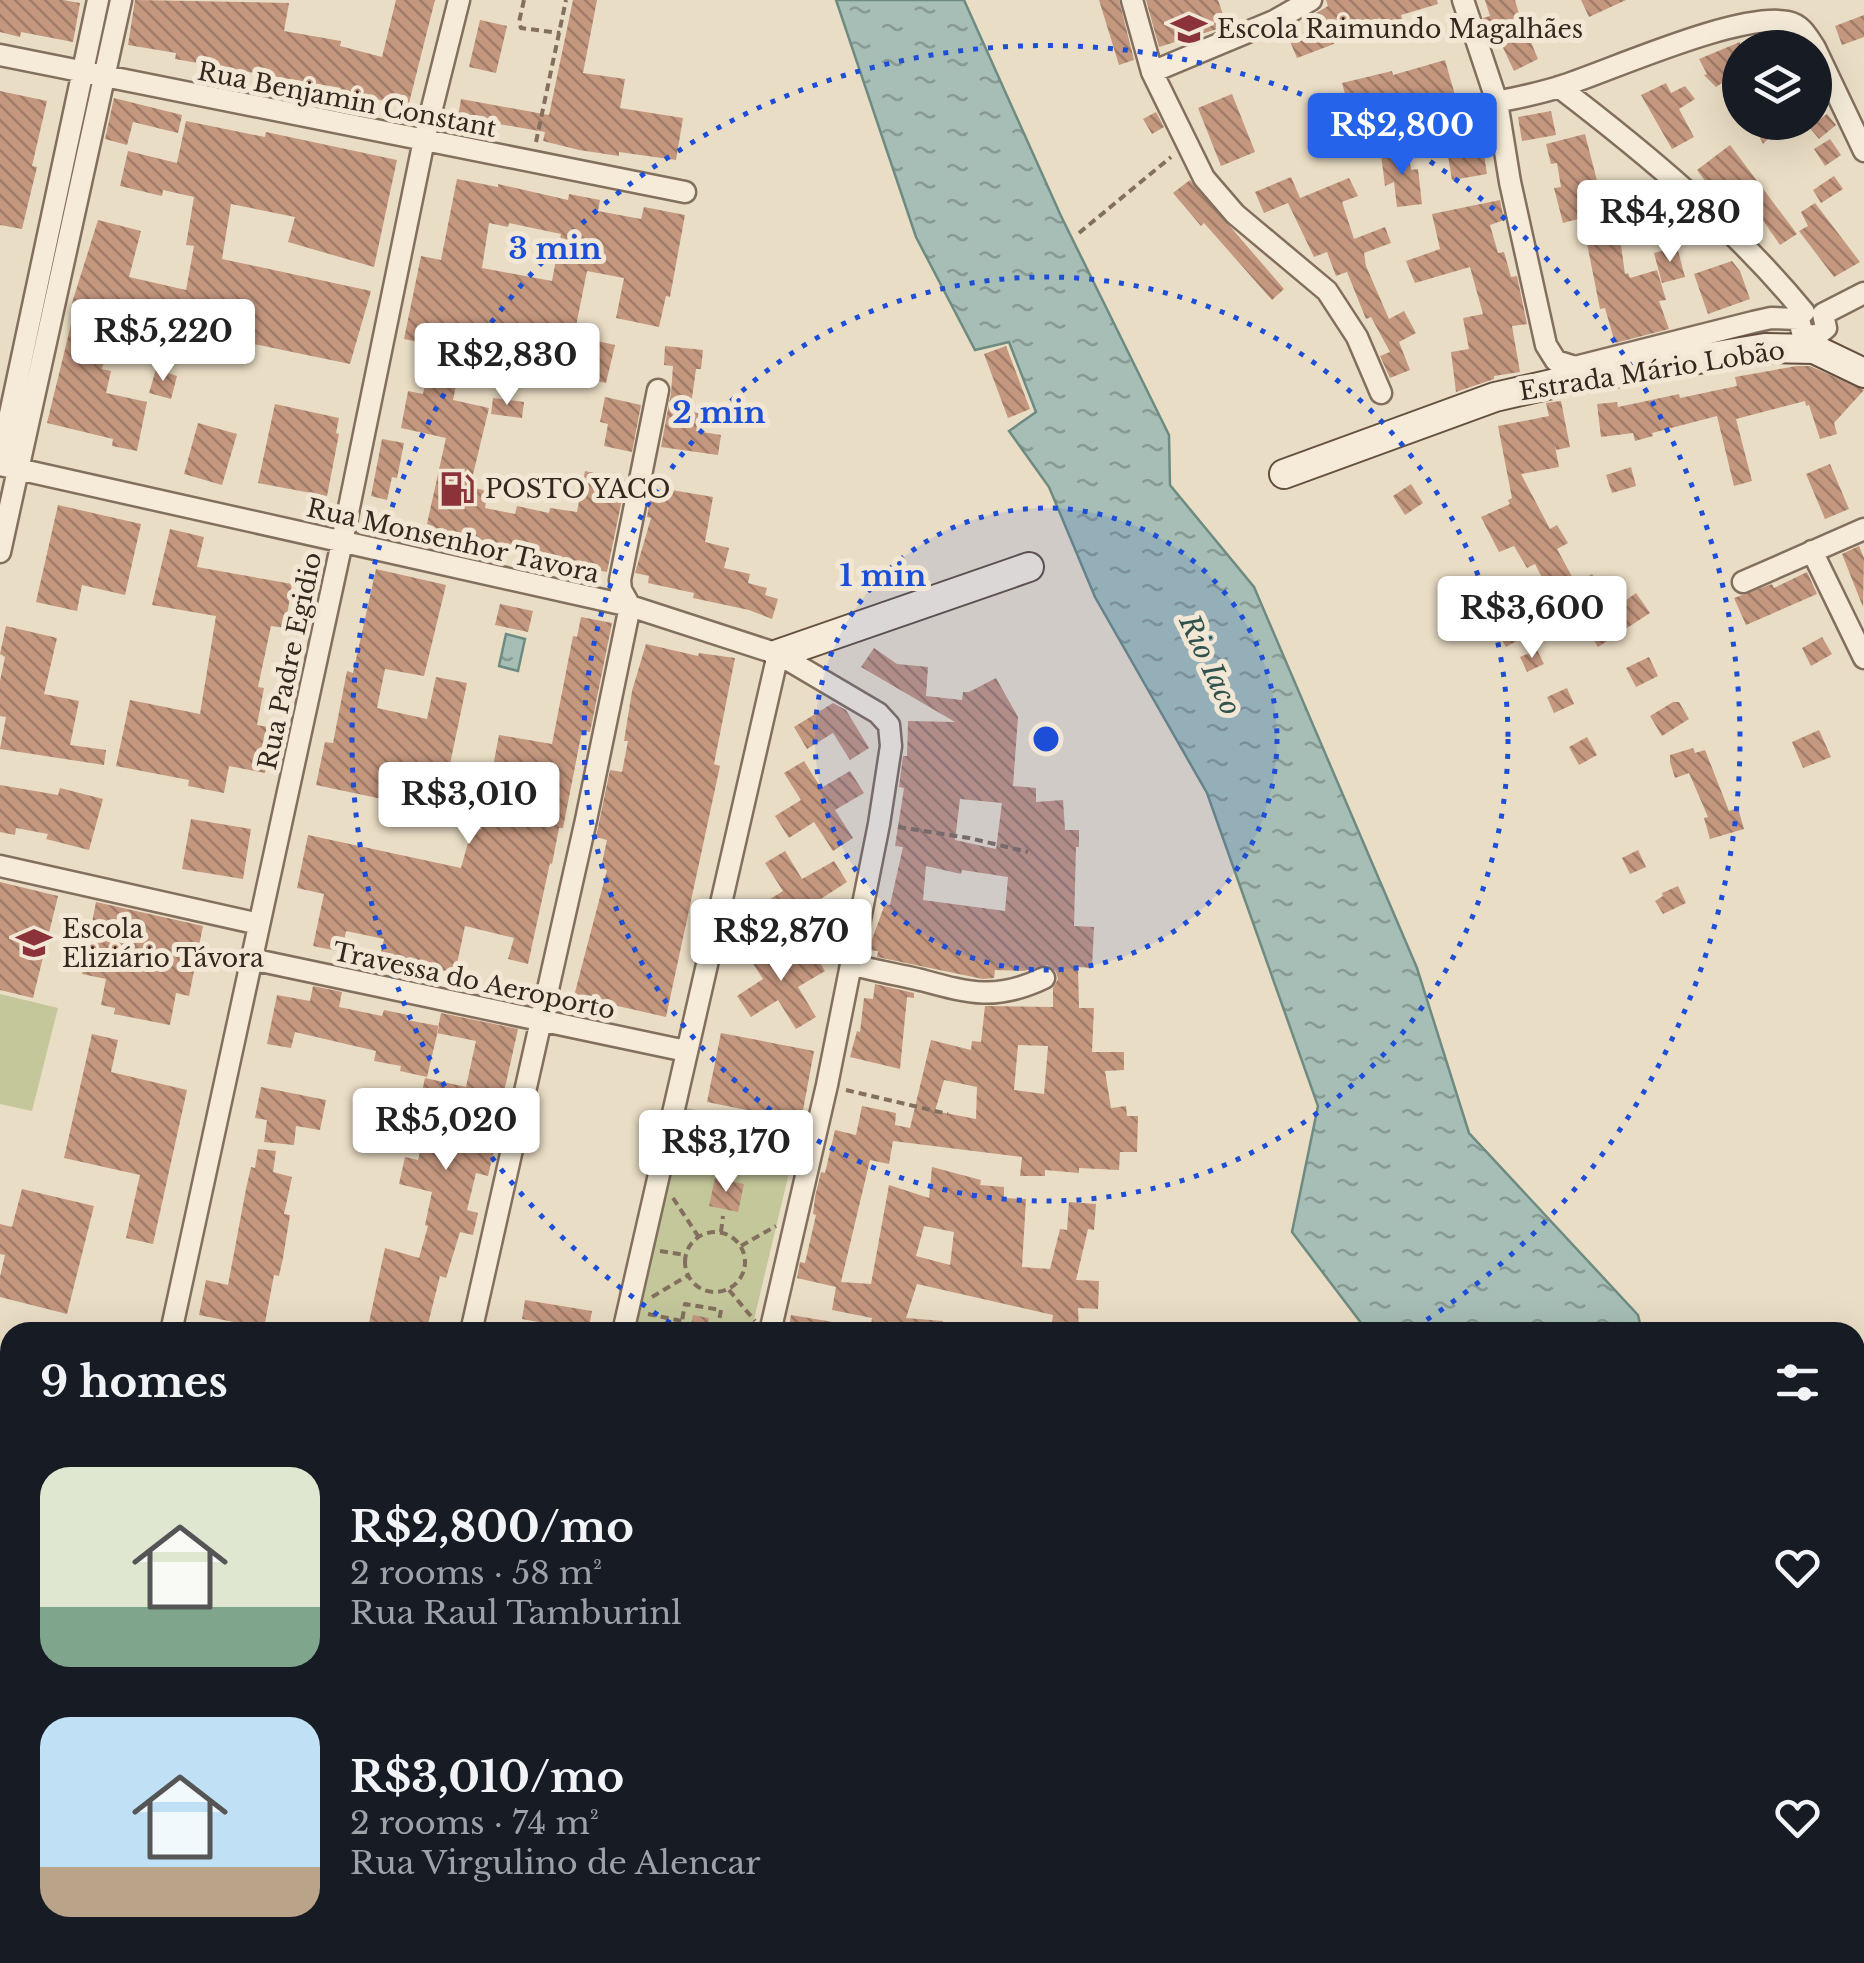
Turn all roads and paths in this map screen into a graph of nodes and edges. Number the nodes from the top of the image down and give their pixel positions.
1 (98, 0) edge
2 (121, 0) edge
3 (460, 0) edge
4 (524, 0) edge
5 (566, 0) edge
6 (1132, 0) edge
7 (1312, 0) edge
8 (1463, 0) edge
9 (1803, 30) edge
10 (560, 33) junction
11 (0, 54) edge
12 (1152, 72) junction
13 (82, 73) junction
14 (104, 77) junction
15 (1832, 84) edge
16 (1559, 88) junction
17 (1497, 102) junction
18 (424, 140) junction
19 (1187, 145) junction
20 (1864, 151) edge
21 (531, 164) junction
22 (686, 192) dead end
23 (1079, 233) dead end
24 (1864, 294) edge
25 (1809, 315) junction
26 (1814, 343) junction
27 (1864, 373) edge
28 (658, 390) dead end
29 (1380, 394) dead end
30 (6, 465) edge
31 (1284, 474) dead end
32 (1864, 528) edge
33 (342, 542) junction
34 (0, 552) edge
35 (1812, 552) junction
36 (1029, 567) dead end
37 (1742, 582) dead end
38 (630, 606) junction
39 (778, 654) junction
40 (1864, 658) edge
41 (879, 824) junction
42 (1028, 852) dead end
43 (0, 866) edge
44 (259, 924) junction
45 (251, 958) junction
46 (850, 964) junction
47 (1044, 978) dead end
48 (541, 1022) junction
49 (686, 1052) junction
50 (827, 1085) junction
51 (948, 1114) dead end
52 (658, 1177) junction
53 (798, 1213) junction
54 (724, 1216) dead end
55 (721, 1232) junction
56 (698, 1236) junction
57 (741, 1246) junction
58 (687, 1276) junction
59 (729, 1290) junction
60 (707, 1292) junction
61 (706, 1308) junction
62 (628, 1310) junction
63 (682, 1321) joint
64 (173, 1322) edge
65 (473, 1322) edge
66 (625, 1322) edge
67 (719, 1322) edge
68 (758, 1322) edge
69 (770, 1322) edge

1 - 13 street
2 - 14 street
3 - 18 street, Rua Padre Egidio
4 - 10 path
5 - 10 path
6 - 12 street
7 - 12 street
8 - 17 street
9 - 16 street
10 - 21 path
11 - 13 street, Rua Benjamin Constant
12 - 19 street
13 - 14 street, Rua Benjamin Constant
13 - 30 street
14 - 18 street, Rua Benjamin Constant
14 - 30 street
15 - 20 street
16 - 17 street
16 - 25 street
17 - 25 street
18 - 21 street, Rua Benjamin Constant
18 - 33 street, Rua Padre Egidio
19 - 23 path
19 - 29 street
21 - 22 street, Rua Benjamin Constant
24 - 25 street
25 - 26 street
26 - 27 street, Estrada Mário Lobão
26 - 31 street, Estrada Mário Lobão
28 - 38 street
30 - 33 street, Rua Monsenhor Tavora
30 - 34 street
32 - 35 street
33 - 38 street, Rua Monsenhor Tavora
33 - 44 street, Rua Padre Egidio
35 - 37 street
35 - 40 street
36 - 39 street
38 - 39 street, Rua Monsenhor Tavora
38 - 48 street
39 - 41 street, Rua Monsenhor Tavora
39 - 49 street
41 - 42 path
41 - 46 street
43 - 44 street
44 - 45 street, Rua Padre Egidio
45 - 48 street, Travessa do Aeroporto
45 - 64 street, Rua Padre Egidio
46 - 47 street
46 - 50 street
48 - 49 street, Travessa do Aeroporto
48 - 65 street
49 - 52 street
50 - 51 path
50 - 53 street
52 - 56 path
52 - 62 street
53 - 57 path
53 - 69 street
54 - 55 path
55 - 56 path
55 - 57 path
56 - 58 path
57 - 59 path
58 - 60 path
58 - 62 path
59 - 60 path
59 - 68 path
60 - 61 path
61 - 63 path
61 - 67 path
62 - 63 path
62 - 66 street

